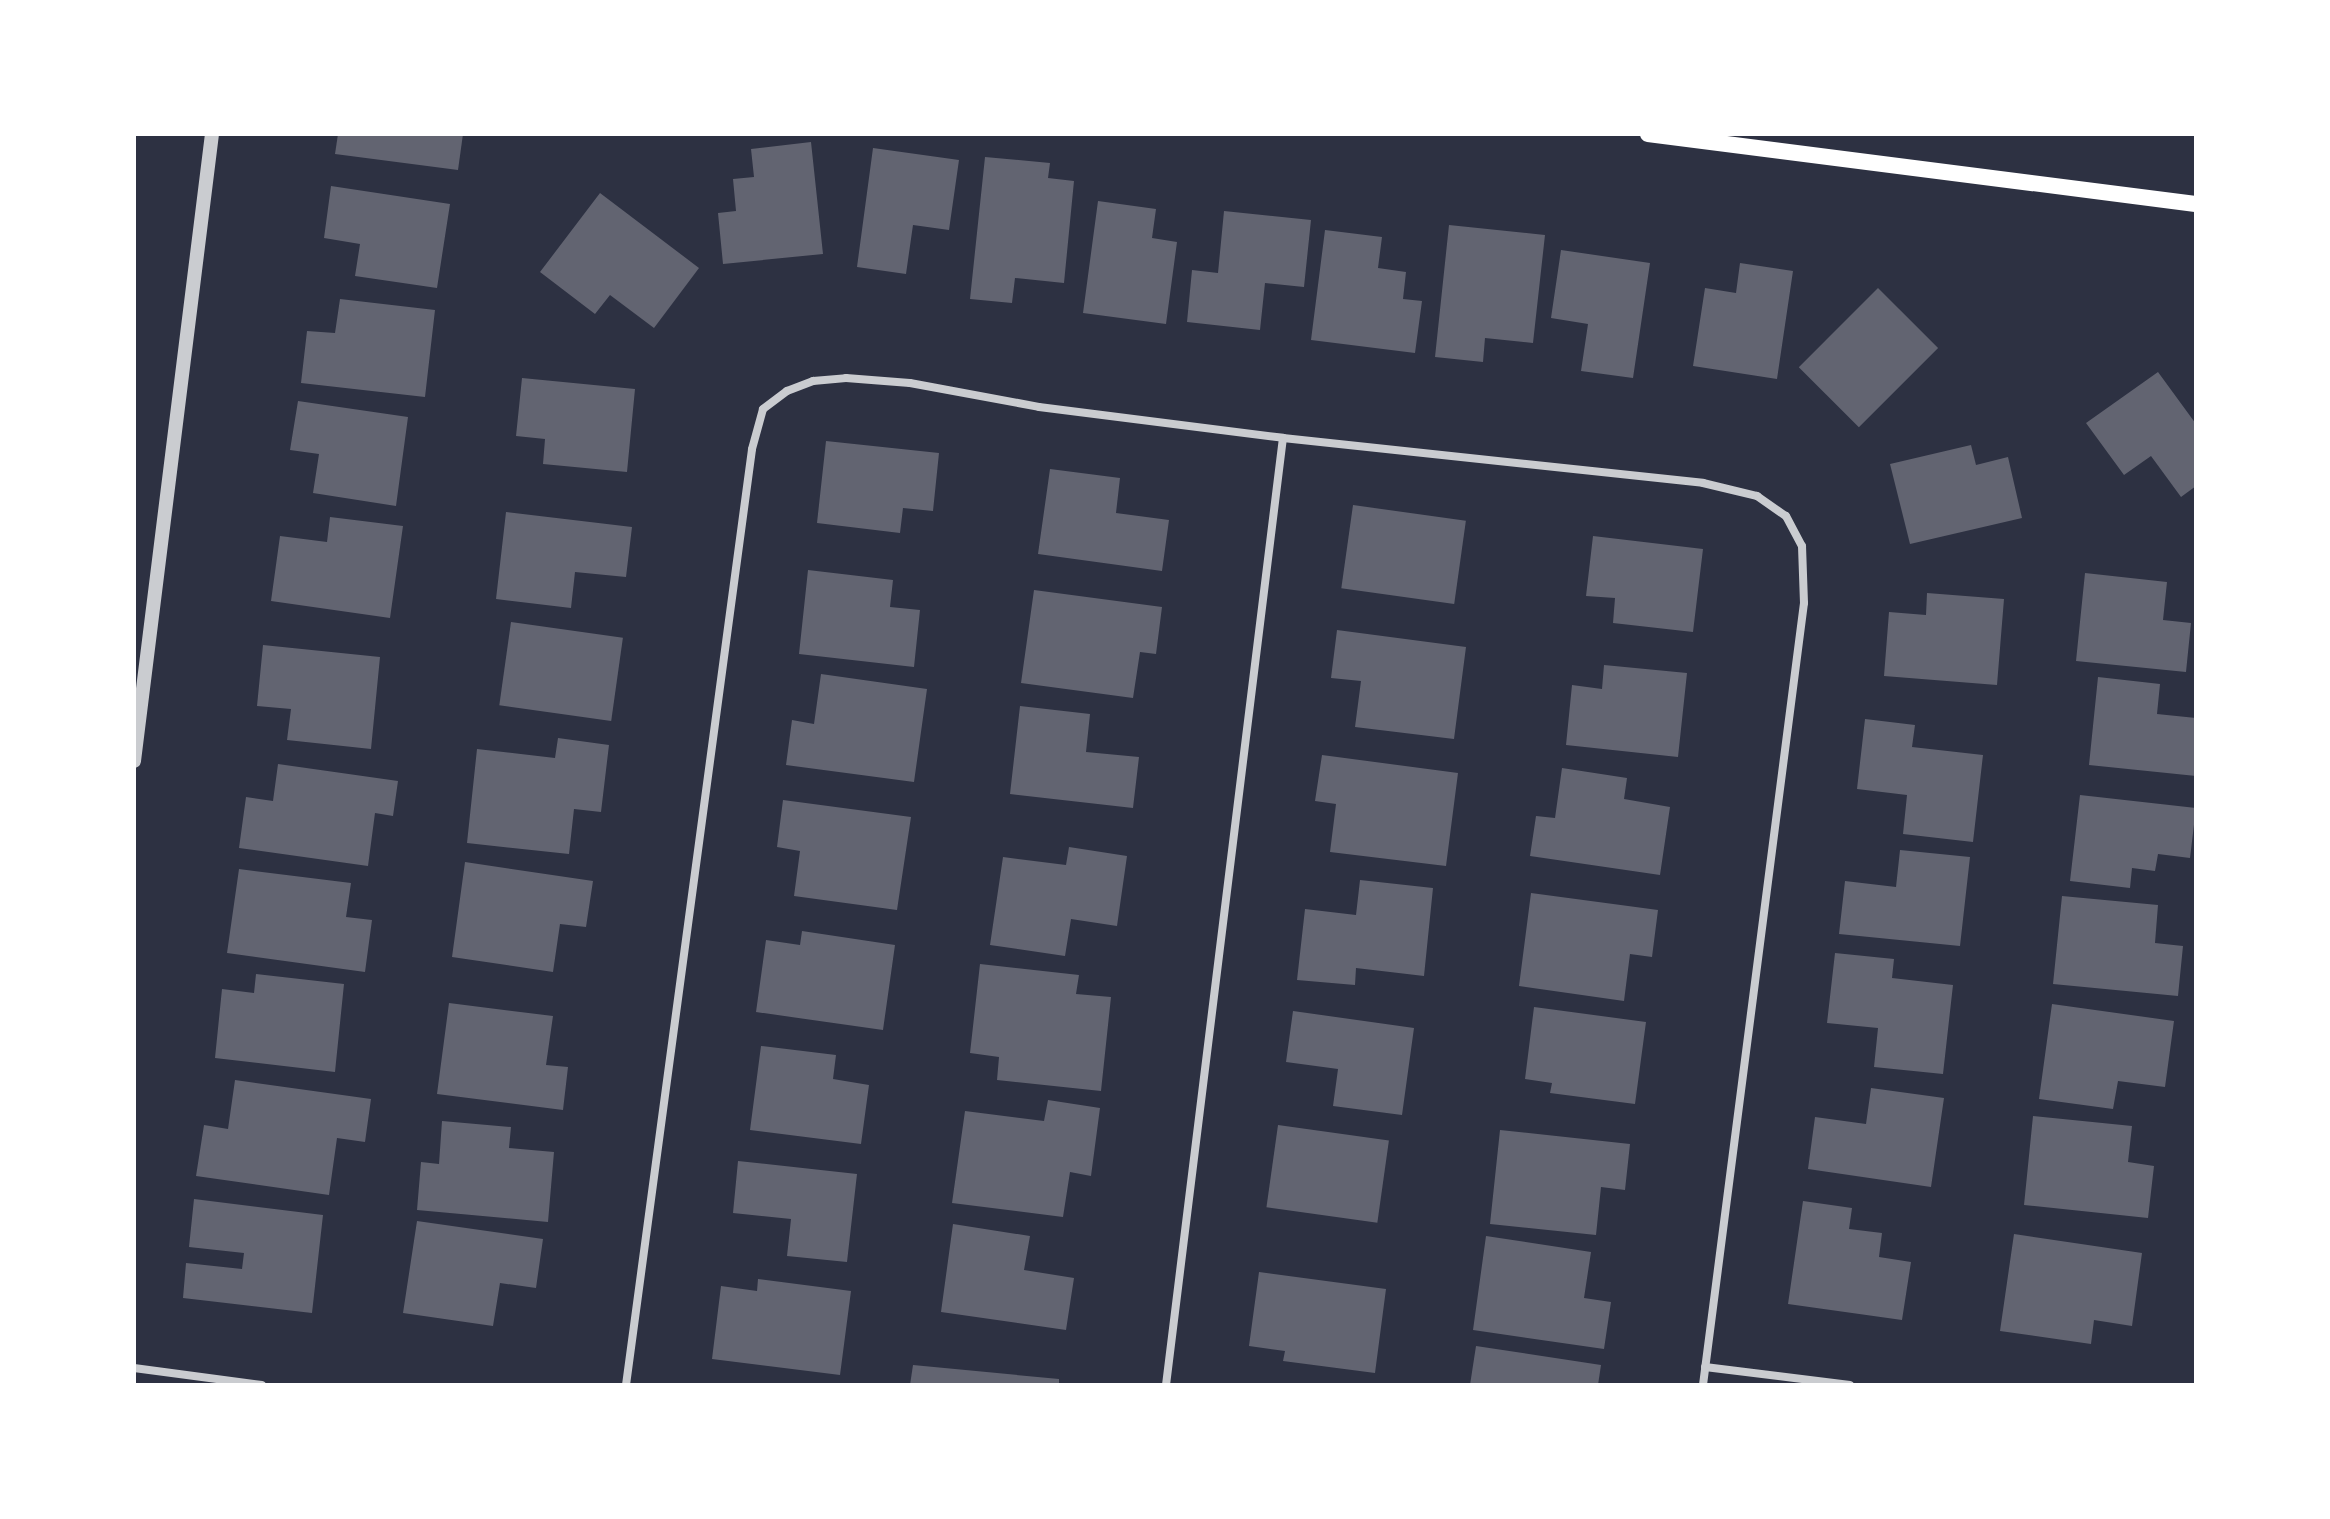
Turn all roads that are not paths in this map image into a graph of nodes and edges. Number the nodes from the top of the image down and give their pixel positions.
1 (212, 134) edge
2 (1648, 134) edge
3 (2196, 204) edge
4 (1283, 438) junction
5 (134, 761) edge
6 (1705, 1367) junction
7 (134, 1368) edge
8 (262, 1385) edge
9 (626, 1385) edge
10 (1166, 1385) edge
11 (1703, 1385) edge
12 (1850, 1385) edge

1 - 5 street
2 - 3 main road
4 - 6 street
4 - 9 street
4 - 10 street
6 - 11 street
6 - 12 street
7 - 8 street

